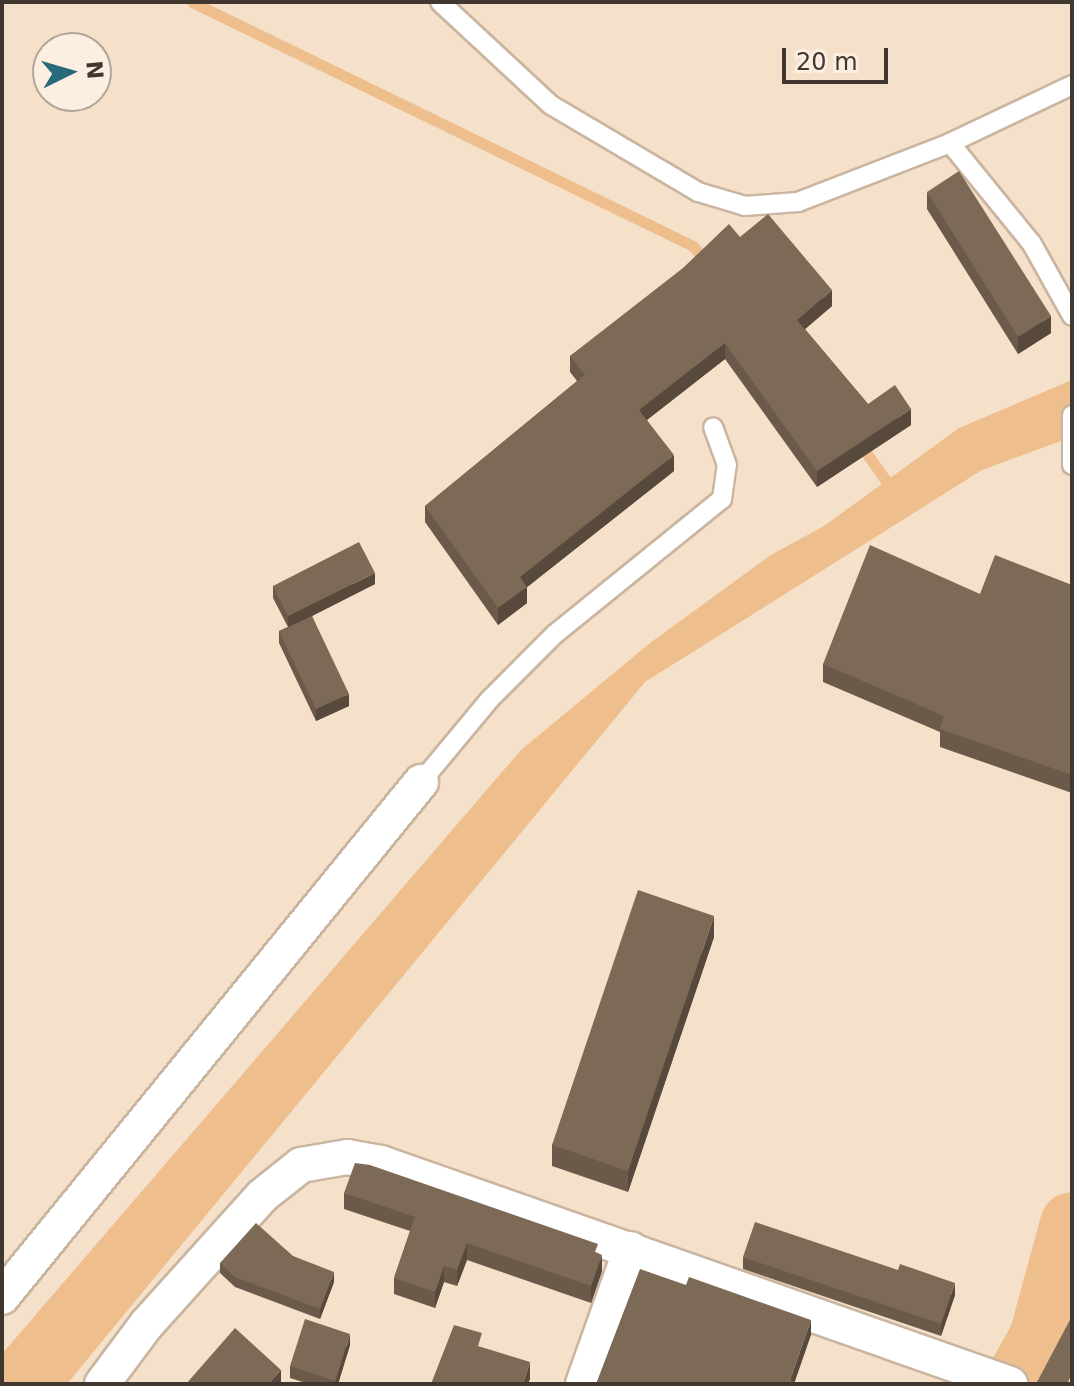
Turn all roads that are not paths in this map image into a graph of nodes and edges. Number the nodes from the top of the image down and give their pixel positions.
1 (440, 2) edge
2 (1072, 85) edge
3 (950, 143) junction
4 (1072, 316) edge
5 (1072, 415) edge
6 (713, 427) dead end
7 (1072, 465) edge
8 (421, 782) joint
9 (631, 1249) junction
10 (2, 1297) edge
11 (1003, 1381) edge
12 (102, 1384) edge
13 (583, 1384) edge

1 - 3 lane
2 - 3 lane
3 - 4 lane
5 - 7 lane
6 - 8 lane
8 - 10 street
9 - 11 street
9 - 12 street
9 - 13 street

